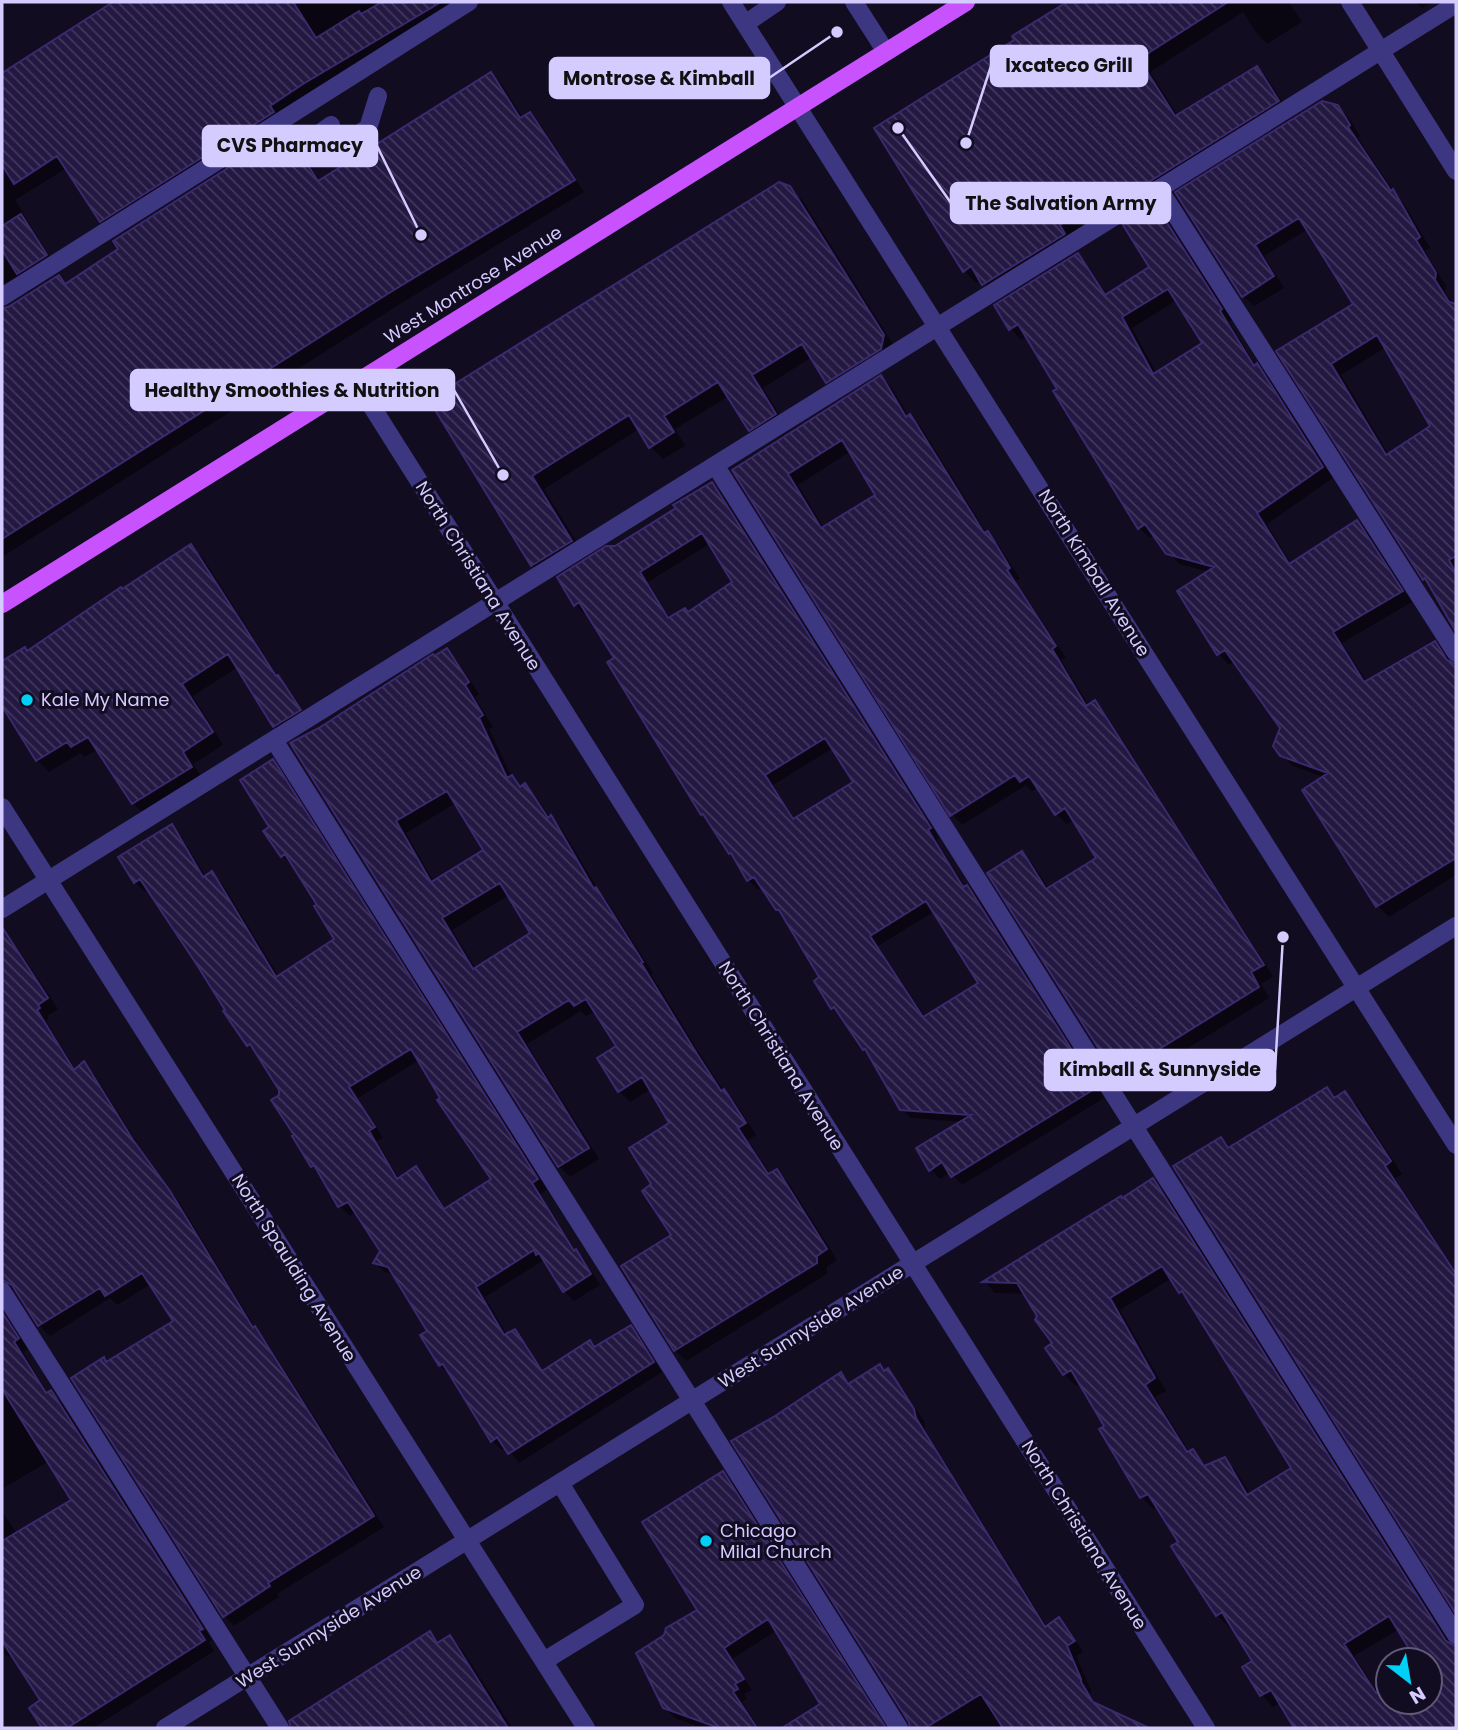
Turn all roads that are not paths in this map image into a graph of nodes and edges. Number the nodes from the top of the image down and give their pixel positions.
1 (468, 2) edge
2 (731, 2) edge
3 (777, 2) edge
4 (855, 2) edge
5 (967, 2) edge
6 (1350, 2) edge
7 (1456, 4) edge
8 (745, 24) junction
9 (1381, 51) junction
10 (886, 52) junction
11 (378, 96) dead end
12 (797, 108) junction
13 (331, 125) dead end
14 (1456, 171) edge
15 (1159, 189) junction
16 (2, 297) edge
17 (937, 327) junction
18 (356, 383) junction
19 (715, 465) junction
20 (495, 603) junction
21 (2, 604) edge
22 (1456, 653) edge
23 (274, 740) junction
24 (2, 807) edge
25 (48, 880) junction
26 (2, 909) edge
27 (1456, 926) edge
28 (1357, 989) junction
29 (1135, 1126) junction
30 (1456, 1146) edge
31 (913, 1264) junction
32 (2, 1291) edge
33 (693, 1400) junction
34 (560, 1483) junction
35 (467, 1540) junction
36 (1456, 1635) edge
37 (544, 1661) junction
38 (247, 1677) junction
39 (165, 1728) edge
40 (280, 1728) edge
41 (586, 1728) edge
42 (899, 1728) edge
43 (1206, 1728) edge

1 - 16 street
2 - 8 street, North Kimball Avenue
3 - 8 street
4 - 10 street
5 - 10 main road, West Montrose Avenue
6 - 9 street
7 - 9 street
8 - 12 street, North Kimball Avenue
9 - 14 street
9 - 15 street
10 - 12 main road, West Montrose Avenue
11 - 13 street
12 - 17 street, North Kimball Avenue
12 - 18 main road, West Montrose Avenue
15 - 17 street
15 - 22 street
17 - 19 street
17 - 28 street, North Kimball Avenue
18 - 20 street, North Christiana Avenue
18 - 21 main road, West Montrose Avenue
19 - 20 street
19 - 29 street
20 - 23 street
20 - 31 street, North Christiana Avenue
23 - 25 street
23 - 33 street
24 - 25 street, North Spaulding Avenue
25 - 26 street
25 - 35 street, North Spaulding Avenue
27 - 28 street, West Sunnyside Avenue
28 - 29 street, West Sunnyside Avenue
28 - 30 street, North Kimball Avenue
29 - 31 street, West Sunnyside Avenue
29 - 36 street
31 - 33 street, West Sunnyside Avenue
31 - 43 street, North Christiana Avenue
32 - 38 street
33 - 34 street, West Sunnyside Avenue
33 - 42 street
34 - 35 street, West Sunnyside Avenue
34 - 37 street
35 - 37 street, North Spaulding Avenue
35 - 38 street, West Sunnyside Avenue
37 - 41 street, North Spaulding Avenue
38 - 39 street, West Sunnyside Avenue
38 - 40 street

